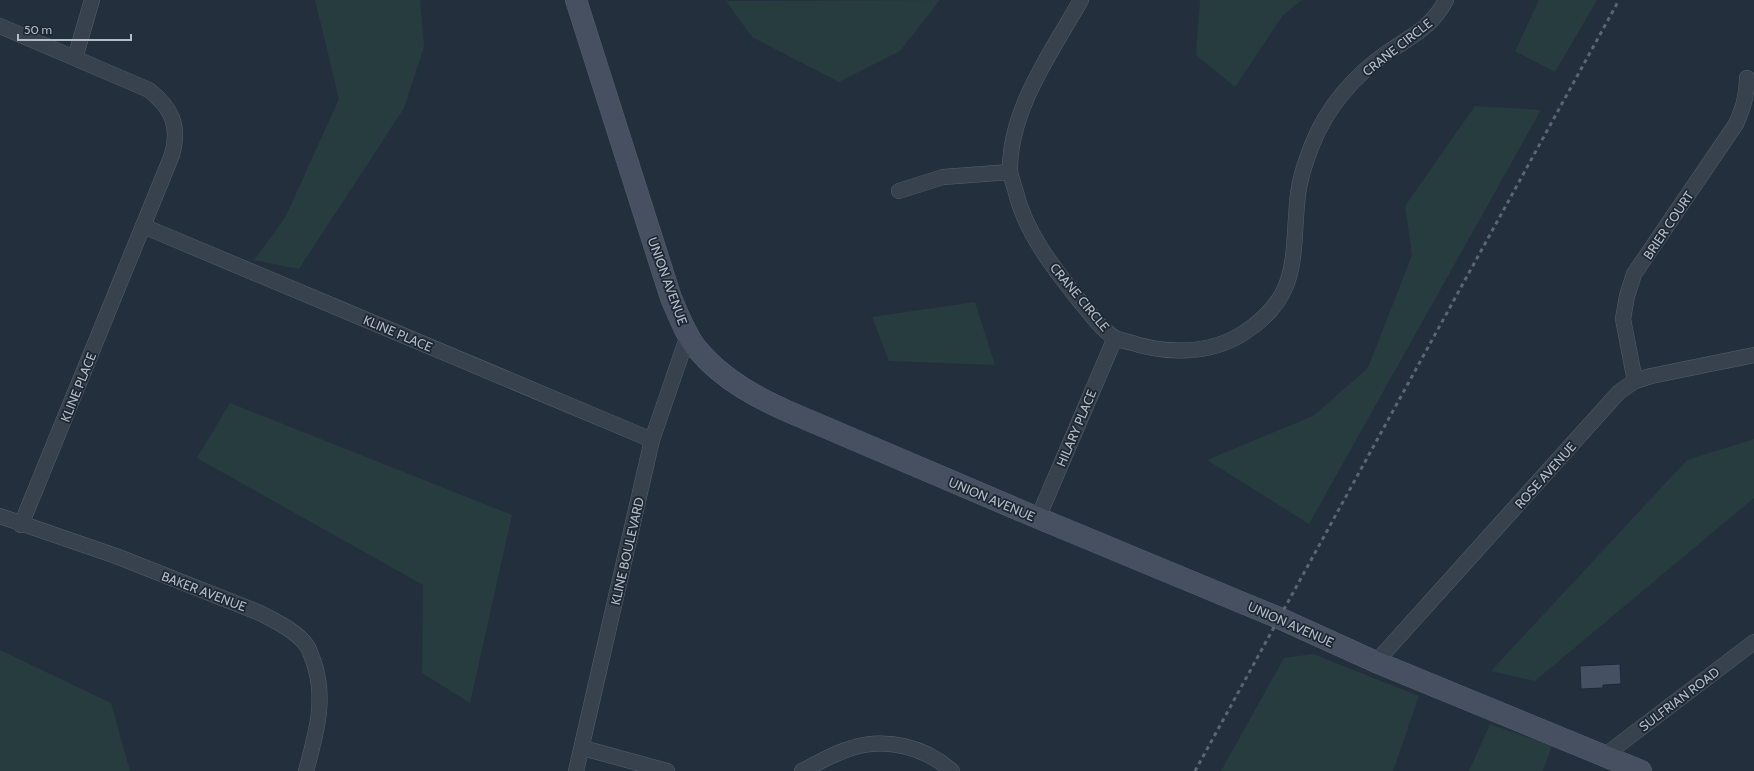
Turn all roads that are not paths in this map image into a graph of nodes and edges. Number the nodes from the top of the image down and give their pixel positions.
1 (92, 0) edge
2 (576, 0) edge
3 (1081, 0) edge
4 (1446, 0) edge
5 (0, 26) edge
6 (75, 58) junction
7 (1746, 78) dead end
8 (1010, 172) junction
9 (899, 191) dead end
10 (143, 226) junction
11 (688, 335) junction
12 (1115, 338) junction
13 (1754, 355) edge
14 (1634, 381) junction
15 (652, 440) junction
16 (0, 516) edge
17 (1038, 518) junction
18 (22, 525) junction
19 (1754, 642) edge
20 (1376, 662) junction
21 (583, 748) junction
22 (1604, 756) junction
23 (306, 771) edge
24 (576, 771) edge
25 (667, 771) edge
26 (802, 771) edge
27 (952, 771) edge
28 (1641, 771) edge

1 - 6 street
2 - 11 main road, UNION AVENUE
3 - 8 street, CRANE CIRCLE
4 - 12 street, CRANE CIRCLE
5 - 6 street, KLINE PLACE
6 - 10 street, KLINE PLACE
7 - 14 street, BRIER COURT
8 - 9 street
8 - 12 street, CRANE CIRCLE
10 - 15 street, KLINE PLACE
10 - 18 street, KLINE PLACE
11 - 15 street, KLINE BOULEVARD
11 - 17 main road, UNION AVENUE
12 - 17 street, HILARY PLACE
13 - 14 street, ROSE AVENUE
14 - 20 street, ROSE AVENUE
15 - 21 street, KLINE BOULEVARD
16 - 18 street, BAKER AVENUE
17 - 20 main road, UNION AVENUE
18 - 23 street, BAKER AVENUE
19 - 22 street, SULFRIAN ROAD
20 - 22 main road, UNION AVENUE
21 - 24 street, KLINE BOULEVARD
21 - 25 street
22 - 28 main road, UNION AVENUE
26 - 27 street

